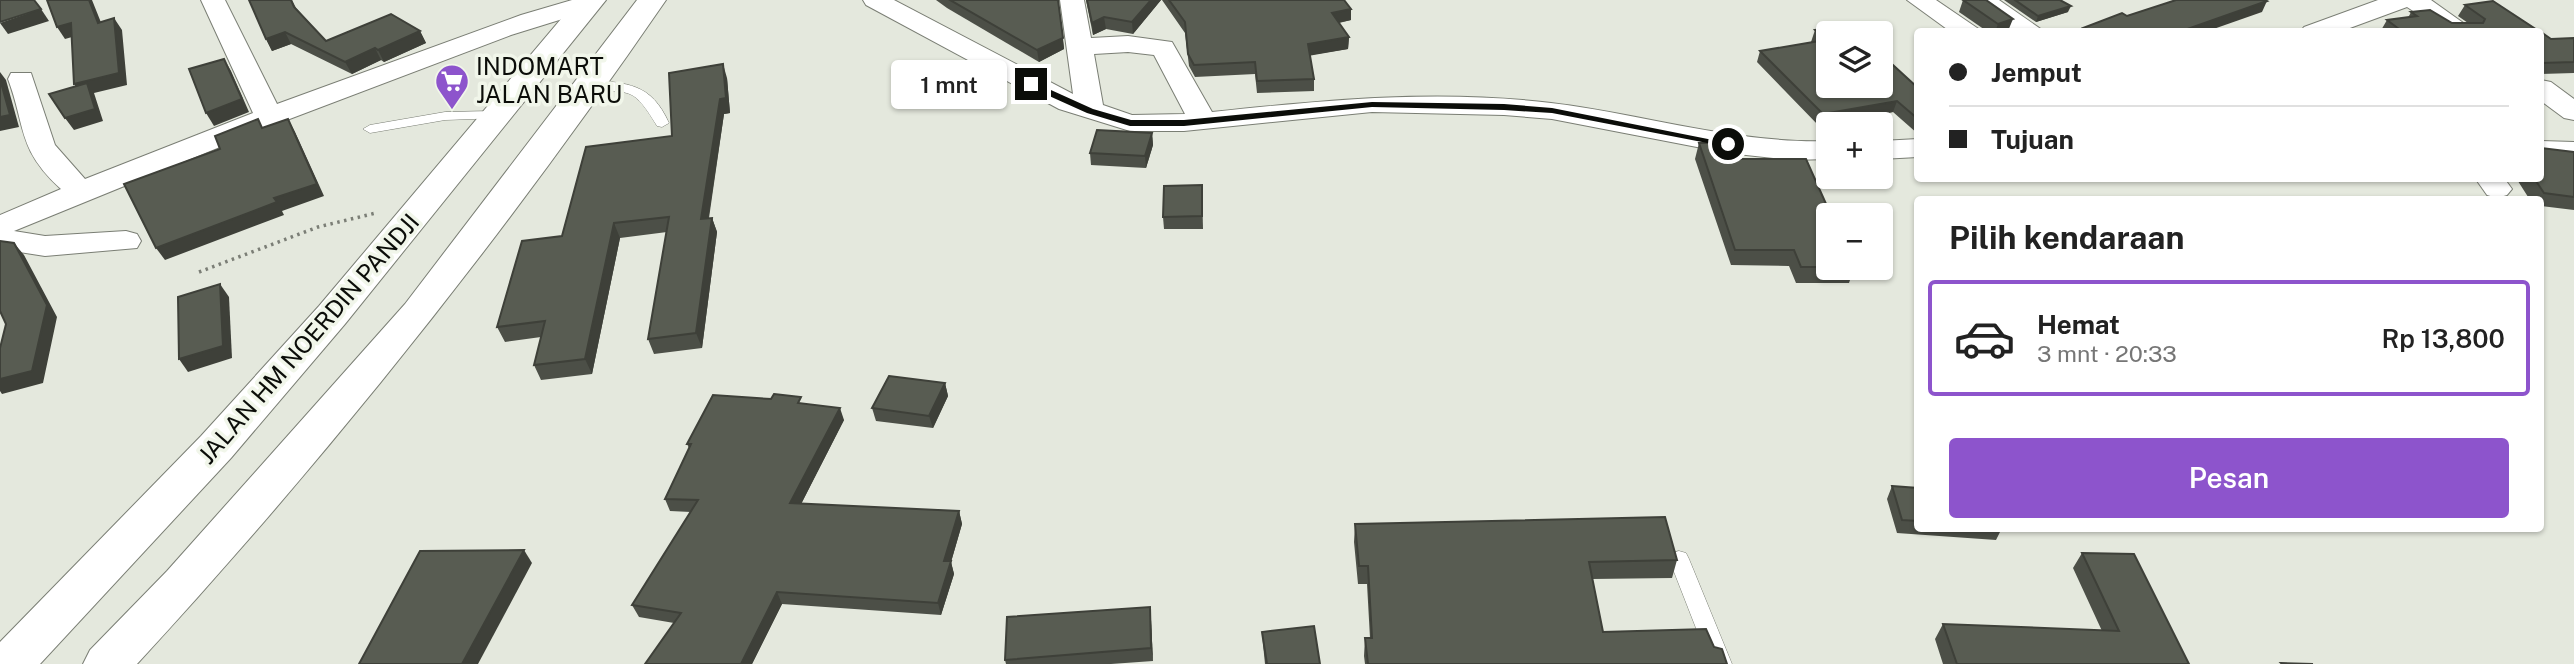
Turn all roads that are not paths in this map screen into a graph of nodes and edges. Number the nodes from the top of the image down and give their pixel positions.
1 (213, 0) edge
2 (652, 0) edge
3 (875, 0) edge
4 (1919, 0) edge
5 (1982, 0) edge
6 (2319, 0) edge
7 (2400, 0) edge
8 (2414, 0) edge
9 (1072, 1) edge
10 (591, 2) edge
11 (517, 11) edge
12 (2353, 17) junction
13 (1964, 28) edge
14 (2026, 28) edge
15 (2326, 28) edge
16 (2457, 28) edge
17 (1078, 47) junction
18 (21, 79) dead end
19 (588, 84) junction
20 (2544, 90) edge
21 (1090, 111) junction
22 (2574, 112) edge
23 (482, 115) junction
24 (268, 117) junction
25 (1203, 121) junction
26 (662, 123) dead end
27 (370, 129) dead end
28 (1914, 148) edge
29 (1893, 149) edge
30 (1816, 150) edge
31 (2544, 150) edge
32 (2574, 151) edge
33 (81, 190) junction
34 (0, 226) edge
35 (0, 239) edge
36 (126, 241) dead end
37 (1679, 559) edge
38 (10, 664) edge
39 (107, 664) edge
40 (1721, 664) edge

1 - 24 street
2 - 19 main road
3 - 21 street
4 - 13 street
5 - 14 street
6 - 12 street
7 - 12 street
8 - 16 street
9 - 17 street
10 - 11 street
10 - 23 main road, JALAN HM NOERDIN PANDJI
11 - 24 street
12 - 15 street
17 - 21 street
17 - 25 street
18 - 33 street
19 - 26 lane
19 - 39 main road
20 - 22 street
21 - 25 street
23 - 27 lane
23 - 38 main road, JALAN HM NOERDIN PANDJI
24 - 33 street
25 - 30 street
28 - 29 street
31 - 32 street
33 - 34 street
35 - 36 street
37 - 40 lane

